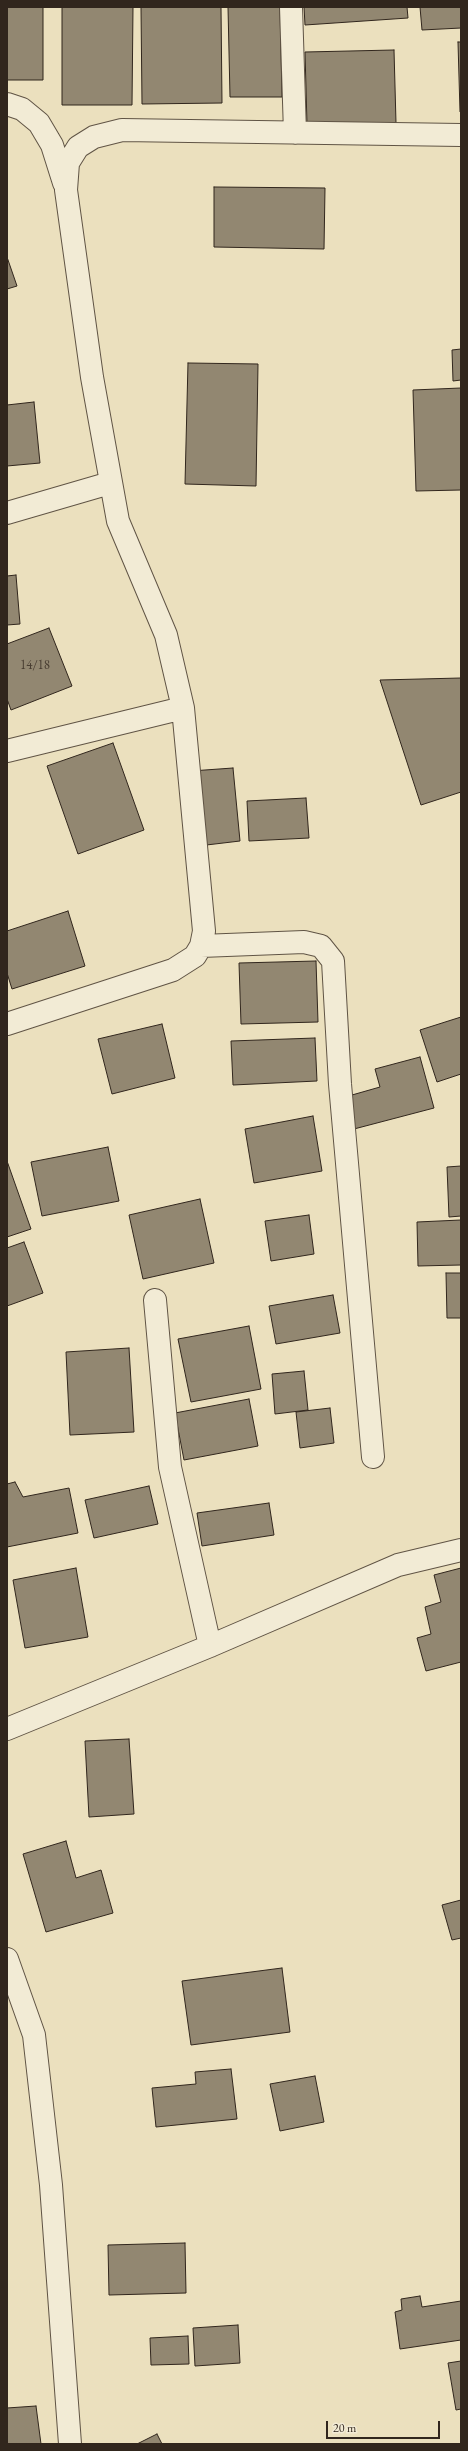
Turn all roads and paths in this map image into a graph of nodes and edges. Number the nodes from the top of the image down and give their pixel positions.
1 (290, 7) edge
2 (7, 104) edge
3 (295, 133) junction
4 (461, 135) edge
5 (66, 190) junction
6 (110, 482) junction
7 (7, 513) edge
8 (183, 708) junction
9 (7, 751) edge
10 (201, 946) junction
11 (7, 1024) edge
12 (155, 1300) dead end
13 (373, 1457) dead end
14 (461, 1550) edge
15 (210, 1646) junction
16 (7, 1729) edge
17 (7, 1959) edge
18 (70, 2444) edge

1 - 3 street
2 - 5 street
3 - 4 street
3 - 5 street
5 - 6 street
6 - 7 street
6 - 8 street
8 - 9 street
8 - 10 street
10 - 11 street
10 - 13 street
12 - 15 street
14 - 15 street
15 - 16 street
17 - 18 street

